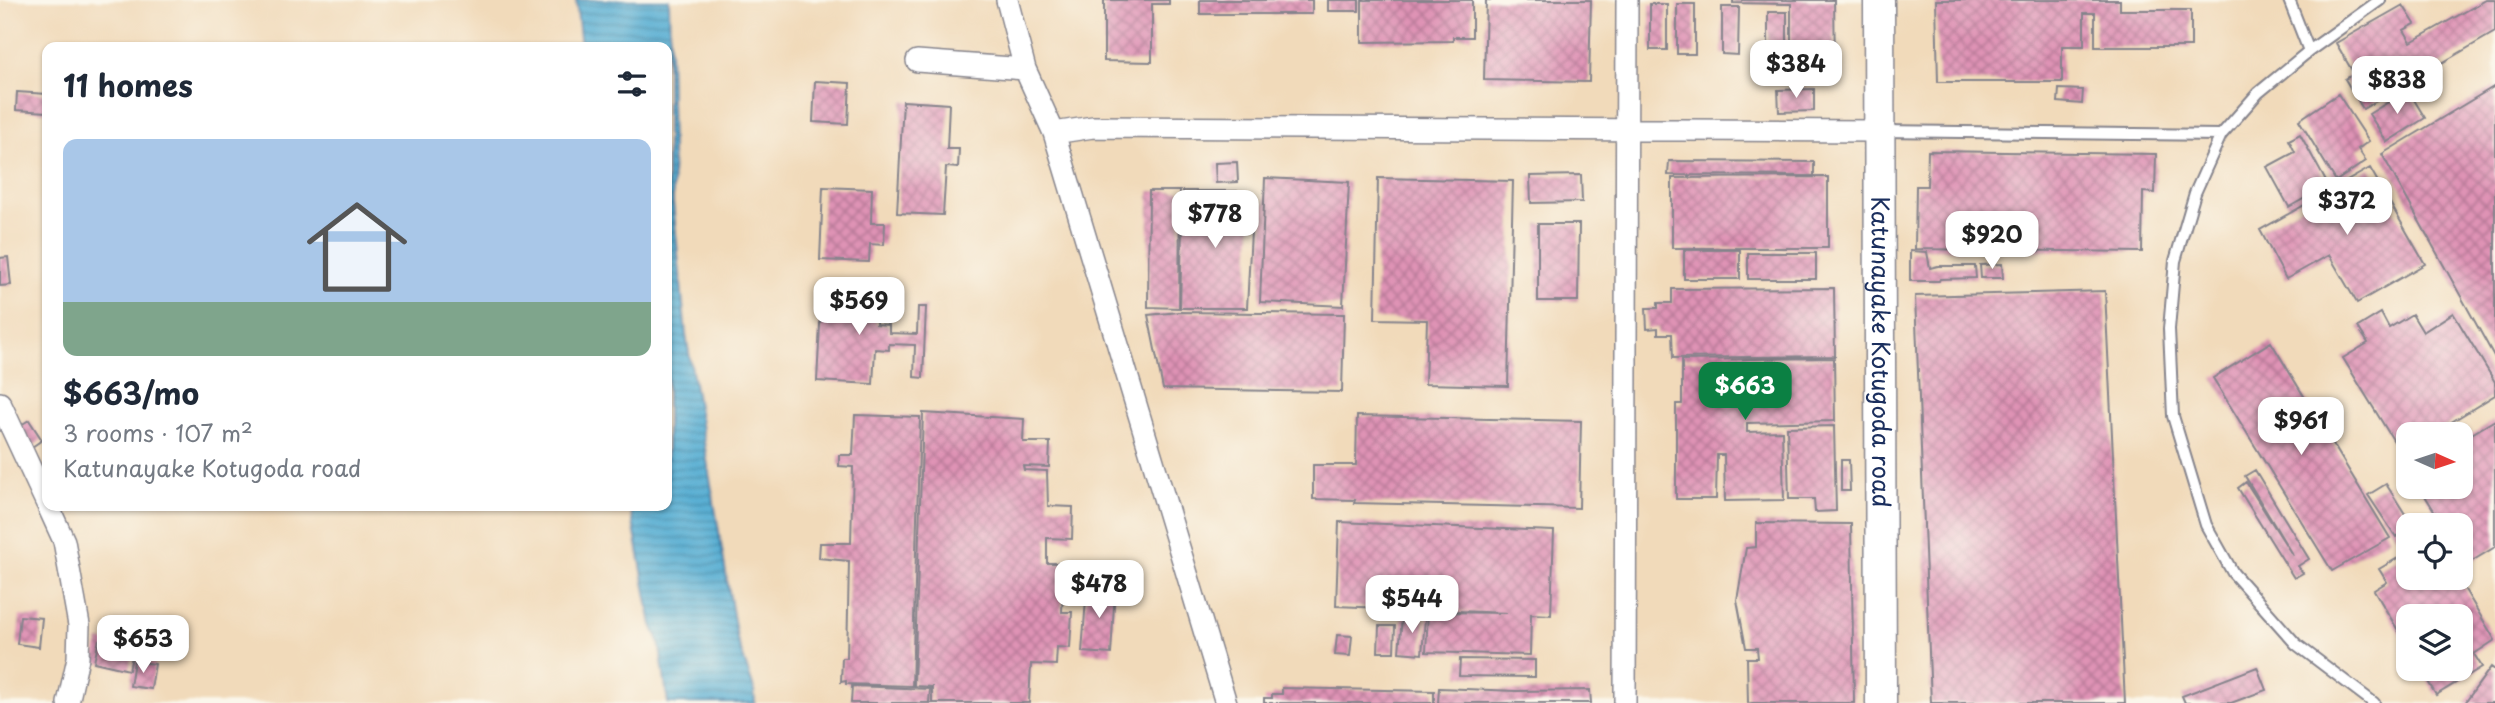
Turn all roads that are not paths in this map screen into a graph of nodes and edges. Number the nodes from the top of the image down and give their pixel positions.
1 (1007, 0) edge
2 (1627, 0) edge
3 (1879, 0) edge
4 (2289, 0) edge
5 (2380, 0) edge
6 (2308, 51) junction
7 (917, 61) dead end
8 (1025, 69) junction
9 (1626, 128) junction
10 (1879, 131) junction
11 (1054, 133) junction
12 (2221, 135) junction
13 (0, 403) edge
14 (8, 434) edge
15 (42, 494) edge
16 (51, 511) edge
17 (68, 703) edge
18 (1226, 703) edge
19 (1625, 703) edge
20 (1881, 703) edge
21 (2374, 703) edge

1 - 8 street
2 - 9 street
3 - 10 main road, Katunayake Kotugoda road
4 - 6 lane
5 - 6 lane
6 - 12 lane
7 - 8 street
8 - 11 street
9 - 10 street
9 - 11 street
9 - 19 street
10 - 12 lane
10 - 20 main road, Katunayake Kotugoda road
11 - 18 street
12 - 21 lane
13 - 14 street
14 - 15 street
16 - 17 street

